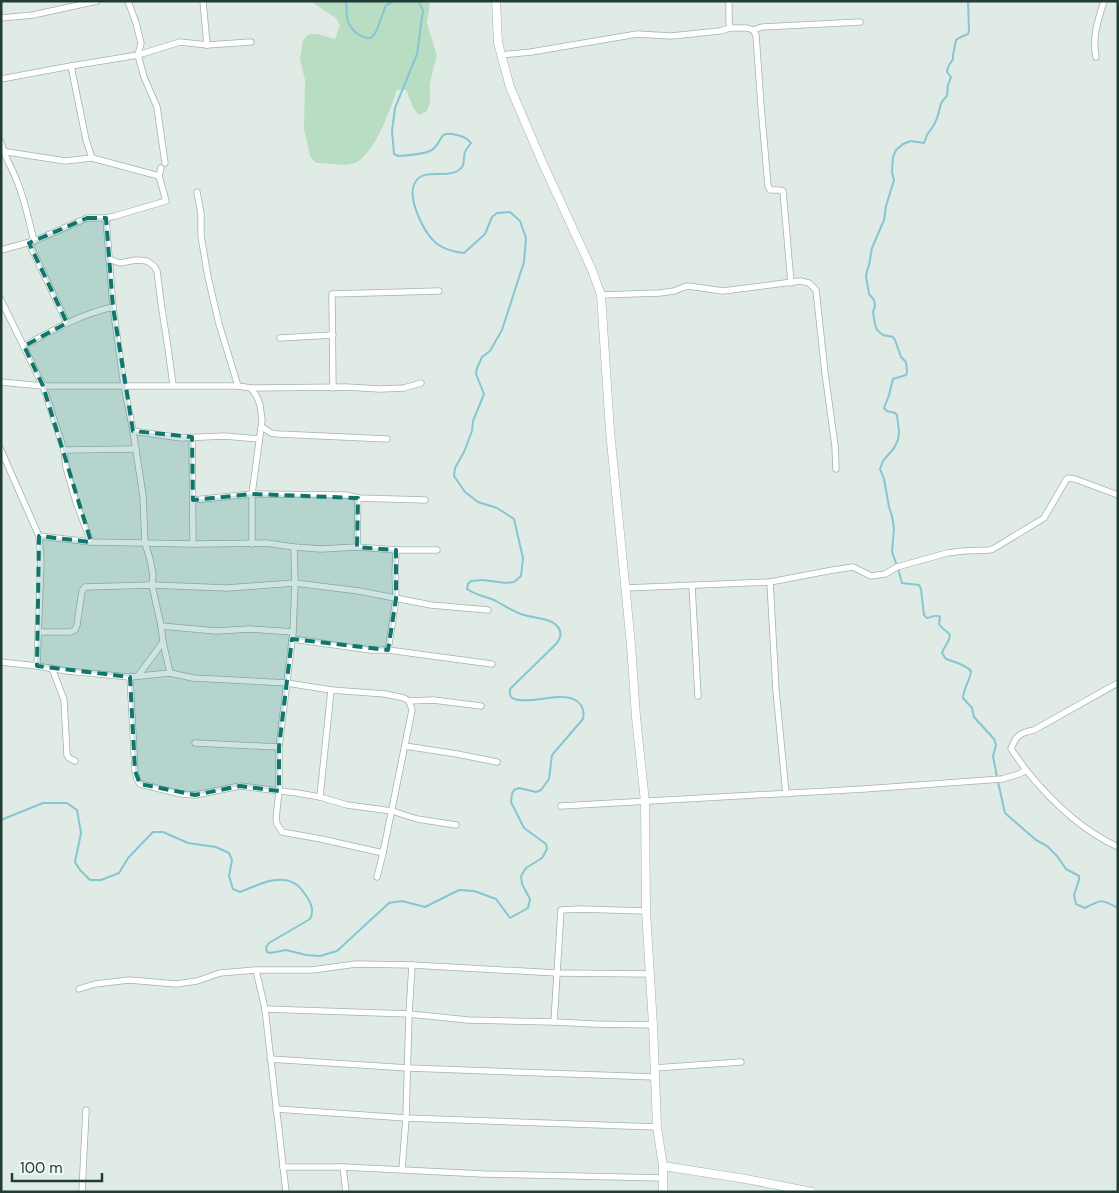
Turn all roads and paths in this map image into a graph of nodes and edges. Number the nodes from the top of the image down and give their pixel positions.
1 (97, 1) edge
2 (128, 1) edge
3 (203, 1) edge
4 (496, 1) edge
5 (729, 1) edge
6 (1104, 1) edge
7 (1, 18) edge
8 (860, 22) dead end
9 (730, 28) junction
10 (753, 30) junction
11 (250, 42) dead end
12 (206, 45) junction
13 (501, 54) junction
14 (138, 55) junction
15 (1096, 57) dead end
16 (70, 66) junction
17 (1, 79) edge
18 (1, 142) edge
19 (2, 151) edge
20 (92, 158) junction
21 (159, 176) junction
22 (197, 192) dead end
23 (106, 218) junction
24 (31, 242) junction
25 (1, 250) edge
26 (109, 259) junction
27 (791, 283) junction
28 (439, 291) dead end
29 (602, 295) junction
30 (1, 300) edge
31 (113, 308) junction
32 (66, 323) junction
33 (333, 335) junction
34 (280, 338) dead end
35 (24, 346) junction
36 (1, 382) edge
37 (421, 383) dead end
38 (173, 385) junction
39 (43, 386) junction
40 (124, 386) junction
41 (238, 386) junction
42 (251, 388) junction
43 (333, 388) junction
44 (262, 427) junction
45 (134, 432) junction
46 (192, 437) junction
47 (259, 439) junction
48 (387, 439) dead end
49 (136, 449) junction
50 (1, 450) edge
51 (64, 450) junction
52 (836, 469) dead end
53 (252, 494) junction
54 (1118, 495) edge
55 (358, 498) junction
56 (193, 500) junction
57 (425, 500) dead end
58 (39, 536) junction
59 (91, 542) junction
60 (144, 543) junction
61 (193, 544) junction
62 (252, 544) junction
63 (294, 547) junction
64 (358, 547) junction
65 (396, 550) junction
66 (437, 550) dead end
67 (770, 582) junction
68 (295, 583) junction
69 (152, 586) junction
70 (692, 586) junction
71 (625, 588) junction
72 (396, 599) junction
73 (488, 610) dead end
74 (161, 626) junction
75 (38, 632) junction
76 (293, 632) junction
77 (292, 639) junction
78 (163, 642) junction
79 (388, 650) junction
80 (1, 662) edge
81 (492, 664) dead end
82 (37, 666) junction
83 (52, 668) junction
84 (170, 673) junction
85 (138, 676) junction
86 (130, 677) junction
87 (286, 683) junction
88 (1118, 683) edge
89 (331, 690) junction
90 (698, 696) dead end
91 (409, 701) junction
92 (481, 706) dead end
93 (195, 743) dead end
94 (279, 746) junction
95 (405, 746) junction
96 (75, 761) dead end
97 (497, 762) dead end
98 (1026, 770) junction
99 (279, 791) junction
100 (786, 794) junction
101 (320, 797) junction
102 (645, 802) junction
103 (560, 806) dead end
104 (392, 811) junction
105 (456, 825) dead end
106 (1118, 847) edge
107 (383, 854) junction
108 (377, 877) dead end
109 (646, 911) junction
110 (412, 965) junction
111 (256, 970) junction
112 (556, 973) junction
113 (650, 974) junction
114 (79, 989) dead end
115 (265, 1009) junction
116 (409, 1014) junction
117 (554, 1022) junction
118 (653, 1025) junction
119 (270, 1059) junction
120 (741, 1062) dead end
121 (408, 1068) junction
122 (654, 1068) junction
123 (655, 1078) junction
124 (276, 1109) junction
125 (86, 1110) dead end
126 (406, 1118) junction
127 (657, 1127) junction
128 (343, 1166) junction
129 (663, 1166) junction
130 (283, 1167) junction
131 (402, 1169) junction
132 (663, 1178) junction
133 (82, 1192) edge
134 (286, 1192) edge
135 (346, 1192) edge
136 (663, 1192) edge
137 (812, 1192) edge

1 - 7 street
2 - 14 street
3 - 12 street
4 - 13 street
5 - 9 street
6 - 15 street
8 - 10 street
9 - 10 street
9 - 13 street
10 - 27 street
11 - 12 street
12 - 14 street
13 - 29 street
14 - 16 street
14 - 21 street
16 - 17 street
16 - 20 street
18 - 19 street
19 - 20 street
19 - 24 street
20 - 21 street
21 - 23 street
22 - 41 street
23 - 24 street
23 - 26 street
24 - 25 street
24 - 32 street
26 - 31 street
26 - 38 street
27 - 29 street
27 - 52 street
28 - 33 street
29 - 71 street
30 - 35 street
31 - 32 street
31 - 40 street
32 - 35 street
33 - 34 street
33 - 43 street
35 - 39 street
36 - 39 street
37 - 43 street
38 - 40 street
38 - 41 street
39 - 40 street
39 - 51 street
40 - 45 street
41 - 42 street
42 - 43 street
42 - 44 street
44 - 47 street
44 - 48 street
45 - 46 street
45 - 49 street
46 - 47 street
46 - 56 street
47 - 53 street
49 - 51 street
49 - 60 street
50 - 58 street
51 - 59 street
53 - 55 street
53 - 56 street
53 - 62 street
54 - 67 street
55 - 57 street
55 - 64 street
56 - 61 street
58 - 59 street
58 - 75 street
59 - 60 street
60 - 61 street
60 - 69 street
61 - 62 street
62 - 63 street
63 - 64 street
63 - 68 street
64 - 65 street
65 - 66 street
65 - 72 street
67 - 70 street
67 - 100 street
68 - 69 street
68 - 72 street
68 - 76 street
69 - 74 street
69 - 75 street
70 - 71 street
70 - 90 street
71 - 102 street
72 - 73 street
72 - 79 street
74 - 76 street
74 - 78 street
75 - 82 street
76 - 77 street
77 - 79 street
77 - 87 street
78 - 84 street
78 - 85 street
79 - 81 street
80 - 82 street
82 - 83 street
83 - 86 street
83 - 96 street
84 - 85 street
84 - 87 street
85 - 86 street
86 - 99 street
87 - 89 street
87 - 94 street
88 - 98 street
89 - 91 street
89 - 101 street
91 - 92 street
91 - 95 street
93 - 94 street
94 - 99 street
95 - 97 street
95 - 104 street
98 - 100 street
98 - 106 street
99 - 101 street
99 - 107 street
100 - 102 street
101 - 104 street
102 - 103 street
102 - 109 street
104 - 105 street
104 - 107 street
107 - 108 street
109 - 112 street
109 - 113 street
110 - 111 street
110 - 112 street
110 - 116 street
111 - 114 street
111 - 115 street
112 - 113 street
112 - 117 street
113 - 118 street
115 - 116 street
115 - 119 street
116 - 117 street
116 - 121 street
117 - 118 street
118 - 122 street
119 - 121 street
119 - 124 street
120 - 122 street
121 - 123 street
121 - 126 street
122 - 123 street
123 - 127 street
124 - 126 street
124 - 130 street
125 - 133 street
126 - 127 street
126 - 131 street
127 - 129 street
128 - 130 street
128 - 131 street
128 - 135 street
129 - 132 street
129 - 137 street
130 - 134 street
131 - 132 street
132 - 136 street

